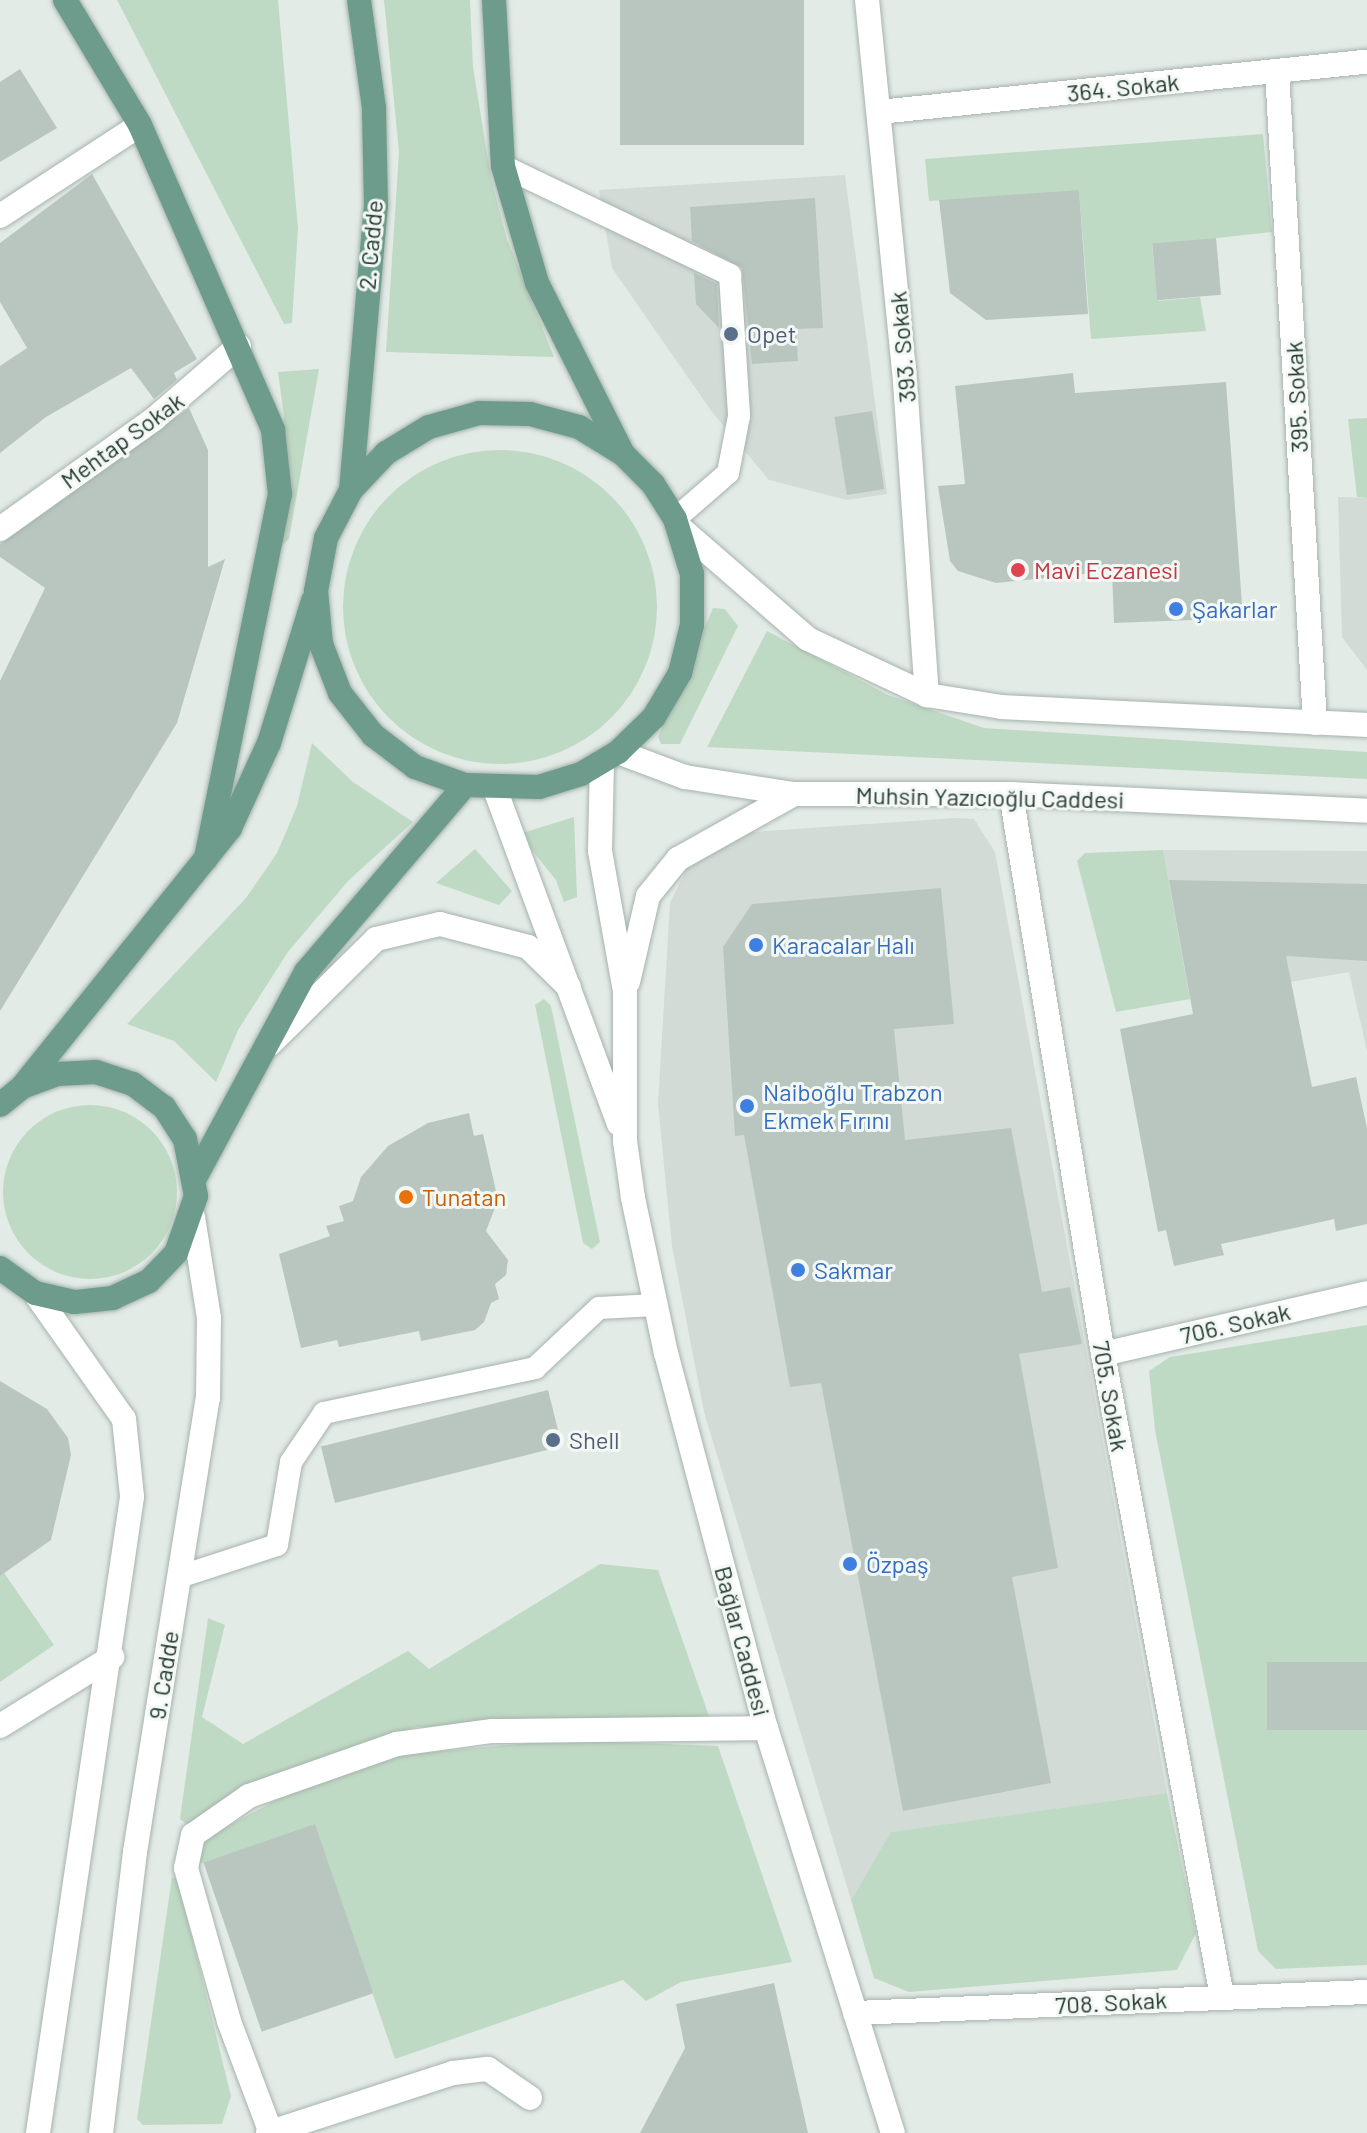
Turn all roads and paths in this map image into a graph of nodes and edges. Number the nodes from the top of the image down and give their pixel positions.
1 (65, 0) edge
2 (359, 0) edge
3 (494, 0) edge
4 (867, 0) edge
5 (1367, 62) edge
6 (1277, 72) junction
7 (879, 112) junction
8 (140, 125) junction
9 (503, 166) junction
10 (0, 216) edge
11 (239, 346) junction
12 (623, 454) junction
13 (351, 490) junction
14 (676, 522) junction
15 (0, 529) edge
16 (316, 591) junction
17 (927, 695) junction
18 (1315, 723) junction
19 (1367, 725) edge
20 (610, 757) junction
21 (465, 785) junction
22 (495, 789) junction
23 (794, 794) junction
24 (1011, 794) junction
25 (1367, 811) edge
26 (206, 859) junction
27 (574, 992) junction
28 (625, 992) junction
29 (268, 1046) junction
30 (22, 1087) junction
31 (0, 1105) edge
32 (625, 1141) junction
33 (196, 1176) junction
34 (193, 1217) junction
35 (4, 1277) edge
36 (35, 1293) junction
37 (1367, 1293) edge
38 (655, 1305) junction
39 (1103, 1354) junction
40 (179, 1577) junction
41 (112, 1657) junction
42 (0, 1726) edge
43 (766, 1728) junction
44 (1367, 1992) edge
45 (1222, 1997) junction
46 (855, 2013) junction
47 (530, 2098) dead end
48 (38, 2133) edge
49 (101, 2133) edge
50 (270, 2133) edge
51 (893, 2133) edge

1 - 8 main road
2 - 13 main road, 2. Cadde
3 - 9 main road
4 - 7 main road, 393. Sokak
5 - 6 main road, 364. Sokak
6 - 7 main road, 364. Sokak
6 - 18 main road, 395. Sokak
7 - 17 main road, 393. Sokak
8 - 10 main road
8 - 11 main road
9 - 12 main road
9 - 14 lane
11 - 15 main road, Mehtap Sokak
11 - 26 main road
12 - 13 main road
12 - 14 main road
13 - 16 main road
14 - 17 main road
14 - 20 main road
16 - 21 main road
16 - 26 main road
17 - 18 main road
18 - 19 main road
20 - 22 main road
20 - 23 main road, Muhsin Yazıcıoğlu Caddesi
20 - 28 main road
21 - 22 main road
21 - 29 main road
22 - 27 main road
23 - 24 main road, Muhsin Yazıcıoğlu Caddesi
23 - 28 main road
24 - 25 main road, Muhsin Yazıcıoğlu Caddesi
24 - 39 main road, 705. Sokak
26 - 30 main road
27 - 29 main road
27 - 32 main road
28 - 32 main road
29 - 33 main road
30 - 31 main road
30 - 33 main road
32 - 38 main road, Bağlar Caddesi
33 - 34 main road
34 - 36 main road
34 - 40 main road, 9. Cadde
35 - 36 main road
36 - 41 main road
37 - 39 main road, 706. Sokak
38 - 40 lane
38 - 43 main road, Bağlar Caddesi
39 - 45 main road, 705. Sokak
40 - 49 main road, 9. Cadde
41 - 42 main road
41 - 48 main road
43 - 46 main road, Bağlar Caddesi
43 - 50 main road
44 - 45 main road, 708. Sokak
45 - 46 main road, 708. Sokak
46 - 51 main road, Bağlar Caddesi
47 - 50 main road

